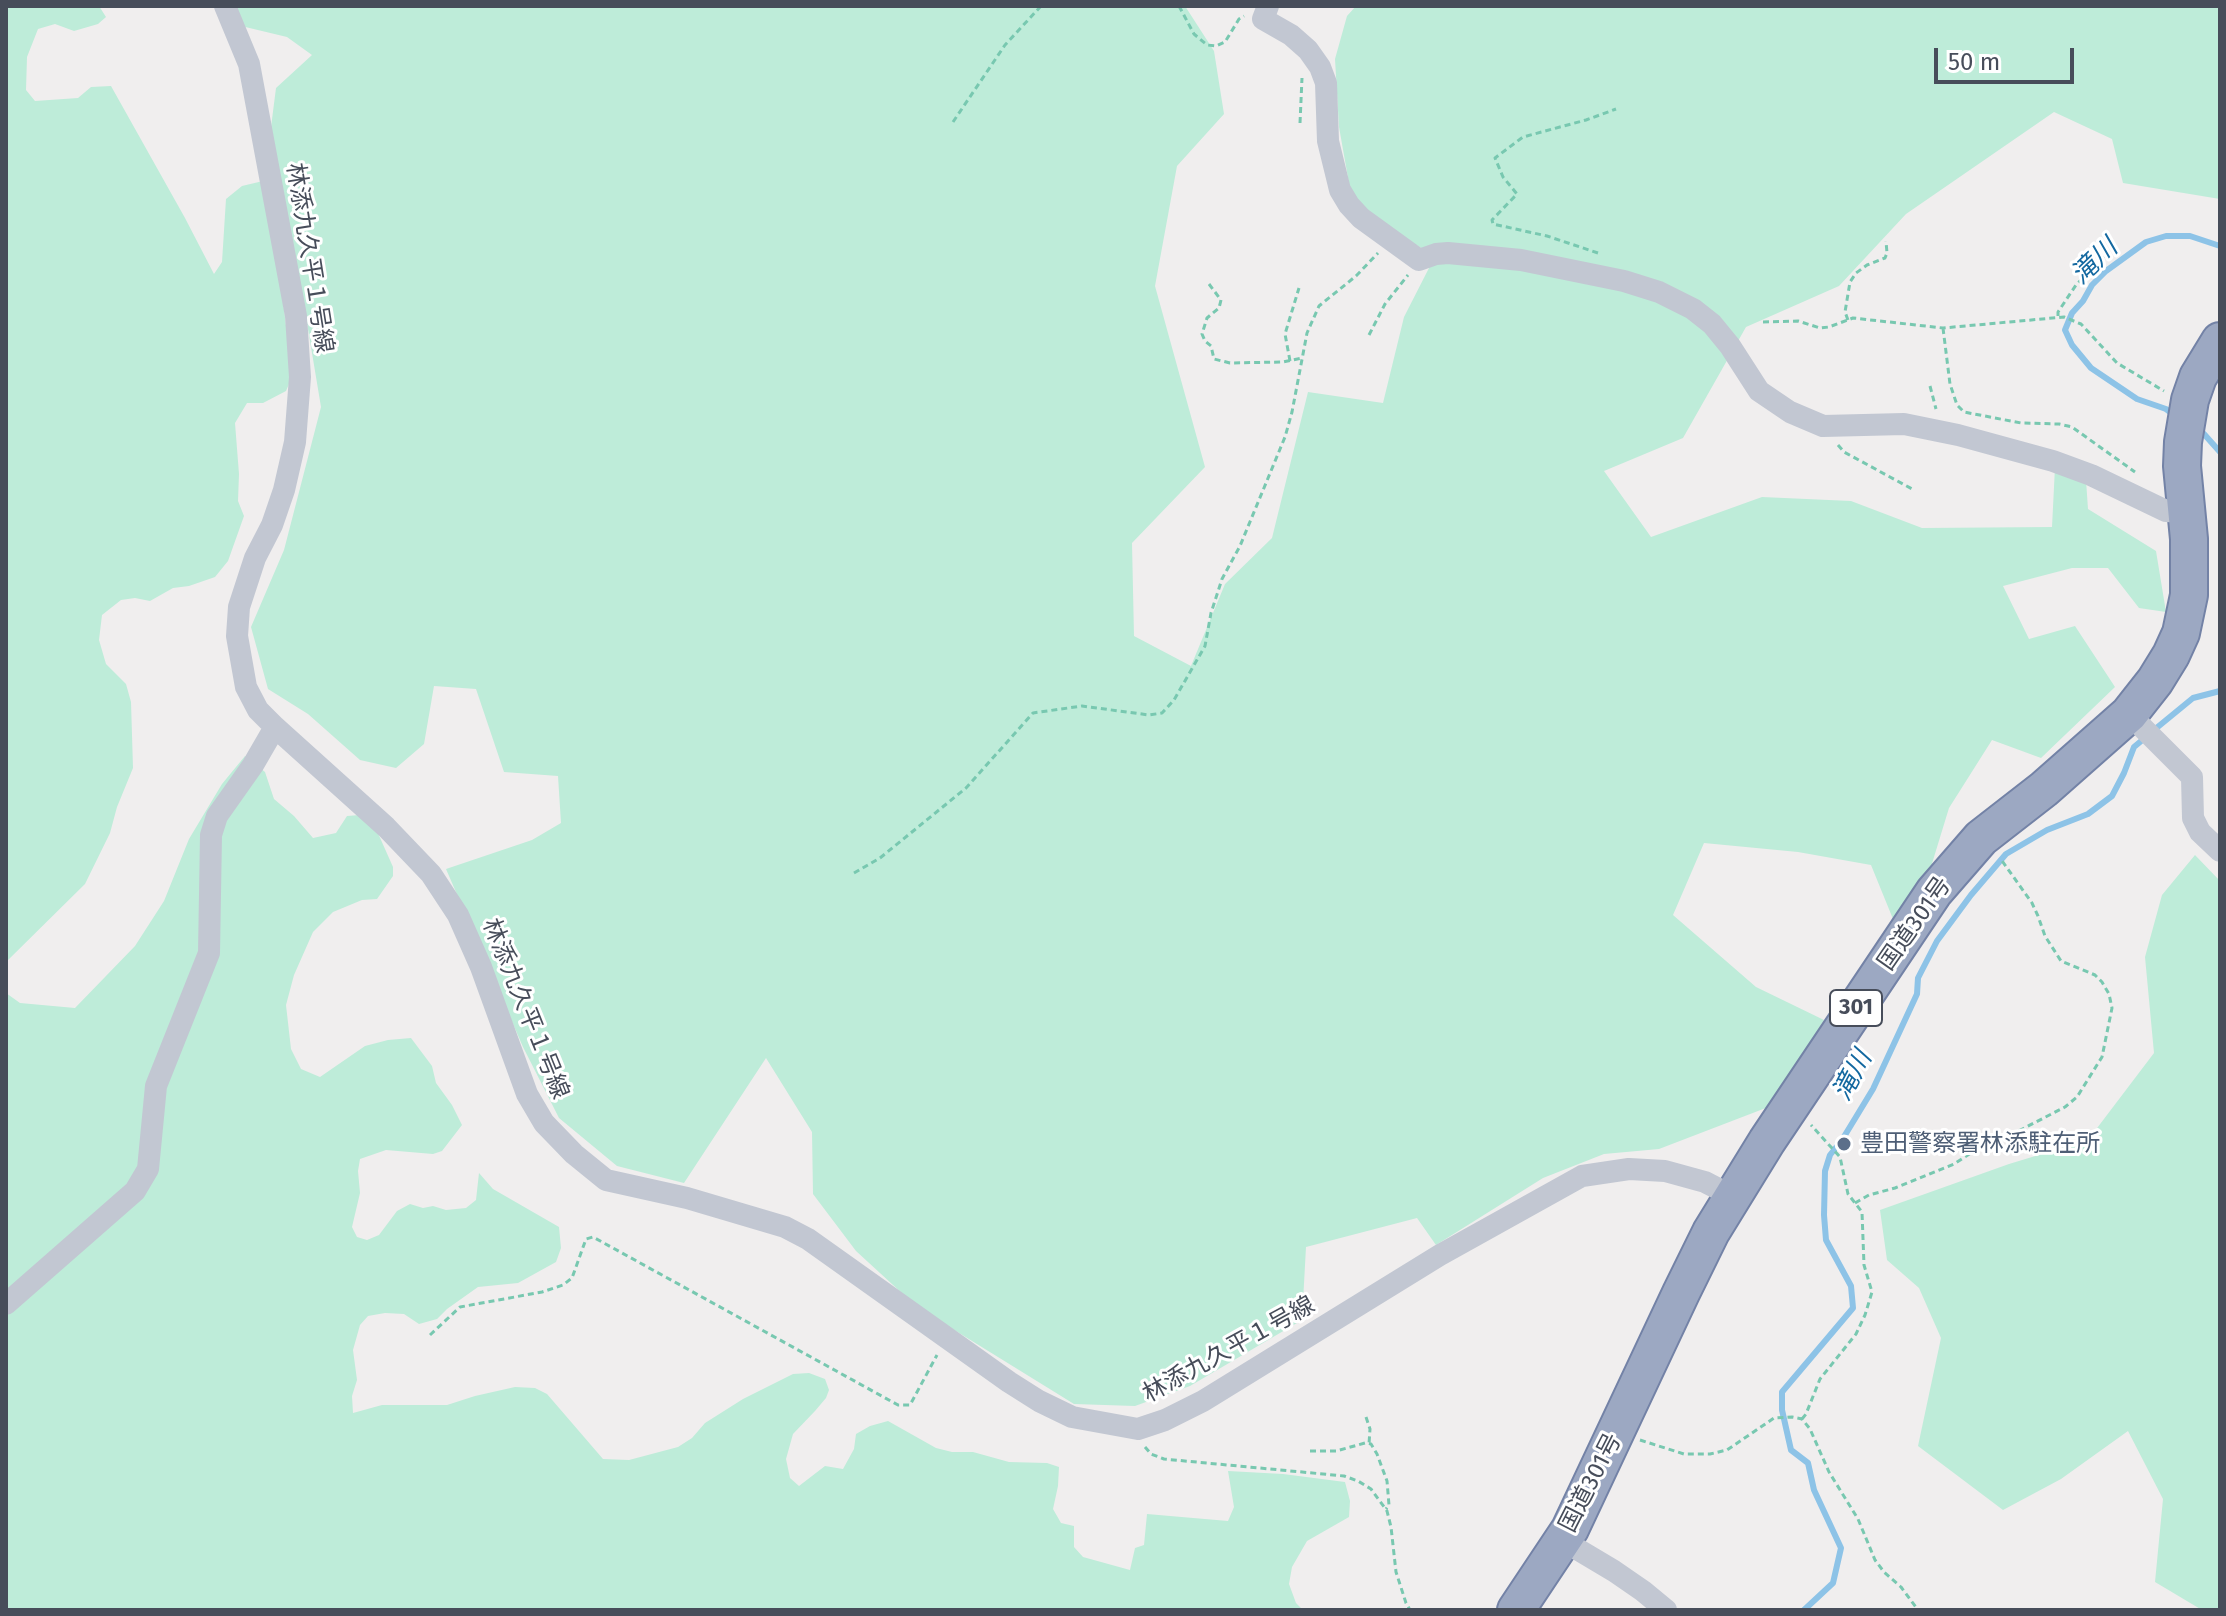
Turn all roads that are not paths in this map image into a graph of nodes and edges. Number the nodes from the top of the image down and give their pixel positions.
1 (225, 6) edge
2 (1265, 13) edge
3 (2220, 341) edge
4 (2187, 512) junction
5 (2129, 714) junction
6 (275, 727) junction
7 (2220, 851) edge
8 (1734, 1197) junction
9 (6, 1304) edge
10 (1562, 1540) junction
11 (1516, 1610) edge
12 (1666, 1610) edge

1 - 6 street, 林添九久平１号線
2 - 4 street
3 - 4 highway, 国道301号 / 301
4 - 5 highway, 国道301号 / 301
5 - 7 street
5 - 8 highway, 国道301号 / 301
6 - 8 street, 林添九久平１号線
6 - 9 street
8 - 10 highway, 国道301号 / 301
10 - 11 highway, 国道301号 / 301
10 - 12 street

